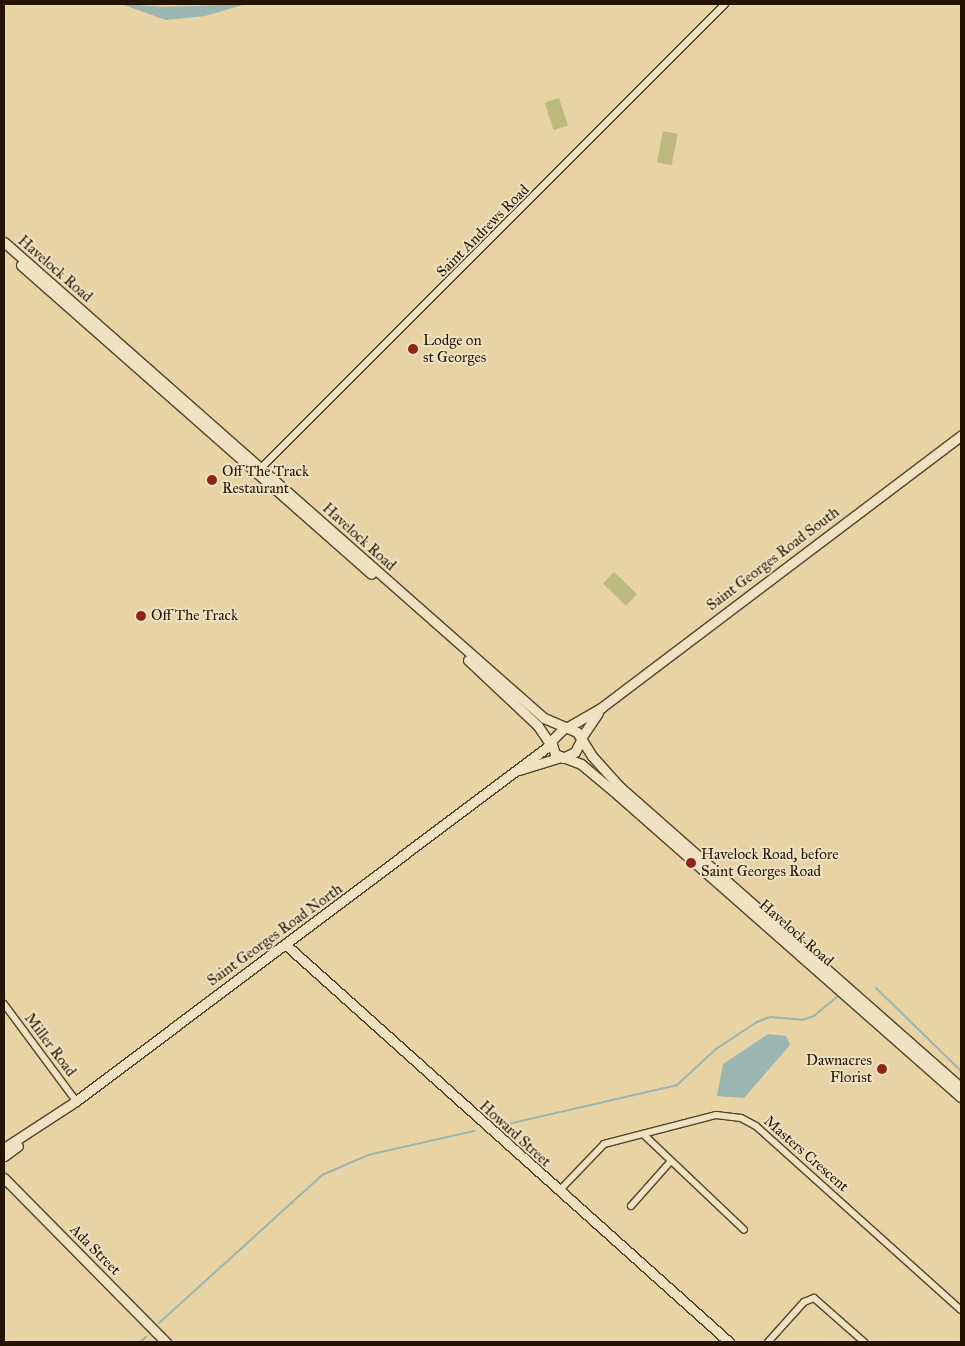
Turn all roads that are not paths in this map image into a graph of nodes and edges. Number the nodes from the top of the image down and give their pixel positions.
1 (725, 4) edge
2 (4, 242) edge
3 (4, 250) edge
4 (961, 435) edge
5 (258, 470) junction
6 (602, 707) junction
7 (567, 727) junction
8 (581, 739) junction
9 (550, 744) junction
10 (562, 758) junction
11 (517, 771) junction
12 (285, 944) junction
13 (4, 1004) edge
14 (961, 1088) edge
15 (961, 1097) edge
16 (76, 1101) junction
17 (49, 1120) junction
18 (643, 1134) junction
19 (4, 1148) edge
20 (4, 1156) edge
21 (671, 1160) junction
22 (4, 1178) edge
23 (559, 1191) junction
24 (631, 1206) dead end
25 (744, 1230) dead end
26 (961, 1310) edge
27 (166, 1342) edge
28 (729, 1342) edge
29 (768, 1342) edge
30 (864, 1342) edge

1 - 5 street, Saint Andrews Road
2 - 5 main road, Havelock Road
3 - 5 main road, Havelock Road
4 - 6 main road, Saint Georges Road South
5 - 7 main road, Havelock Road
5 - 9 main road, Havelock Road
6 - 7 main road, Saint Georges Road South
6 - 8 main road, Saint Georges Road South
7 - 8 main road, Havelock Road
7 - 9 main road, Saint Georges Road South
8 - 10 main road, Saint Georges Road South
8 - 14 main road, Havelock Road
9 - 10 main road, Havelock Road
9 - 11 main road, Saint Georges Road North
10 - 11 main road, Saint Georges Road North
10 - 15 main road, Havelock Road
11 - 12 main road, Saint Georges Road North
12 - 16 main road, Saint Georges Road North
12 - 23 main road, Howard Street
13 - 16 street, Miller Road
16 - 17 main road, Saint Georges Road North
17 - 19 main road, Saint Georges Road North
17 - 20 main road, Saint Georges Road North
18 - 21 street
18 - 23 street, Masters Crescent
18 - 26 street, Masters Crescent
21 - 24 street
21 - 25 street
22 - 27 main road, Ada Street
23 - 28 main road, Howard Street
29 - 30 street

